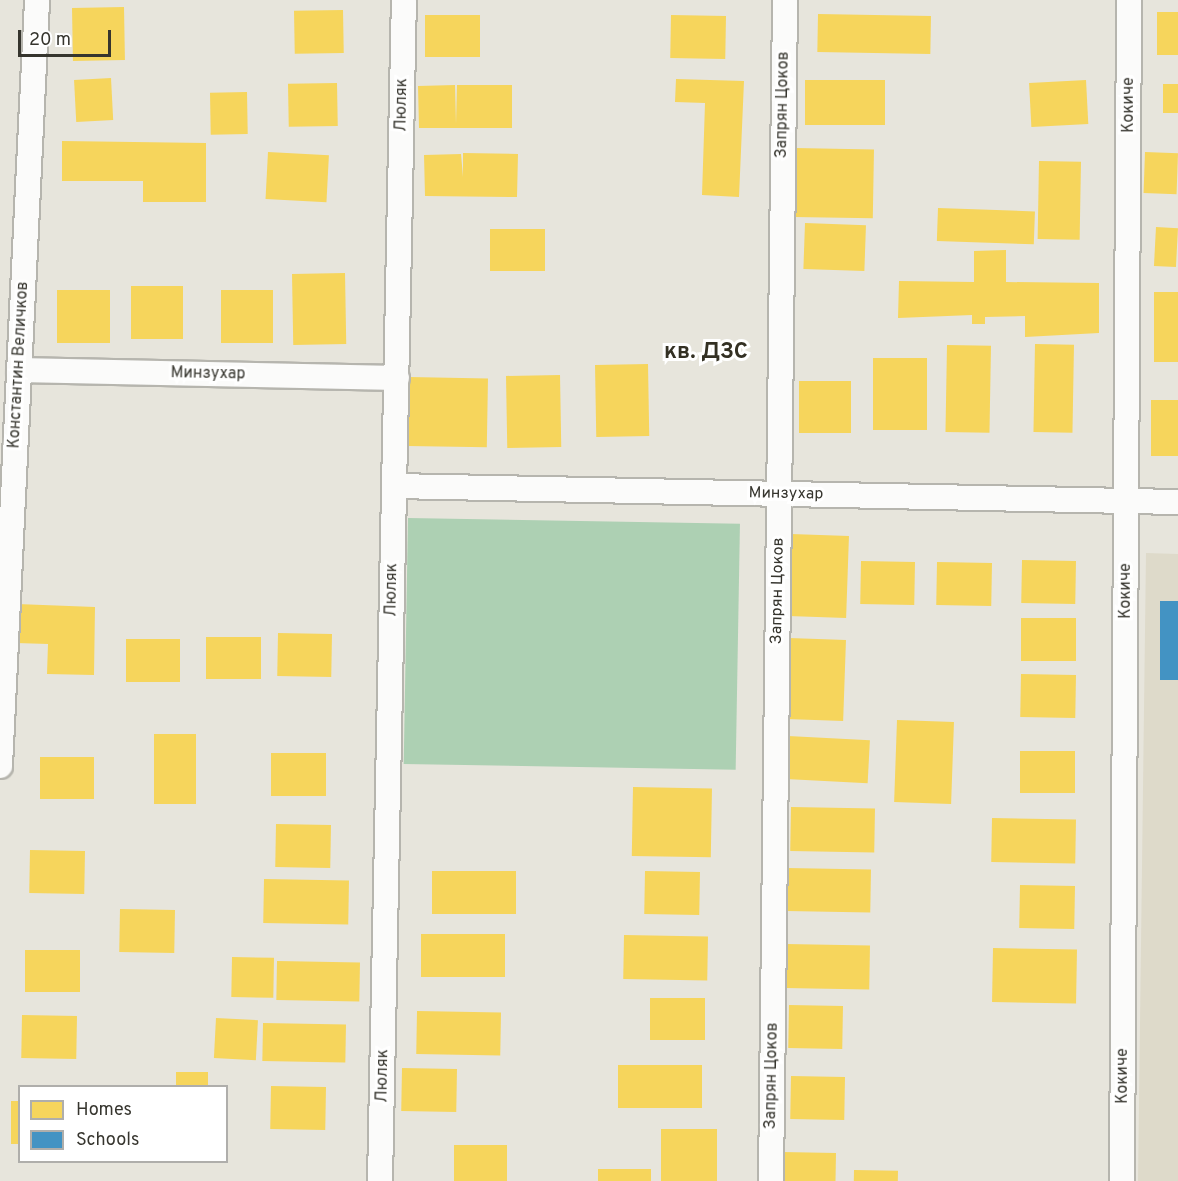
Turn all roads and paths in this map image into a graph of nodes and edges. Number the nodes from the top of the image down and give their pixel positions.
1 (37, 0) edge
2 (404, 0) edge
3 (785, 0) edge
4 (1129, 0) edge
5 (19, 370) junction
6 (397, 378) junction
7 (394, 486) junction
8 (779, 494) junction
9 (1126, 501) junction
10 (1178, 502) edge
11 (0, 766) edge
12 (380, 1181) edge
13 (771, 1181) edge
14 (1122, 1181) edge

1 - 5 street, Константин Величков
2 - 6 street, Люляк
3 - 8 street, Запрян Цоков
4 - 9 street, Кокиче
5 - 6 street, Минзухар
5 - 11 street, Константин Величков
6 - 7 street, Люляк
7 - 8 street, Минзухар
7 - 12 street, Люляк
8 - 9 street, Минзухар
8 - 13 street, Запрян Цоков
9 - 10 street, Минзухар
9 - 14 street, Кокиче

